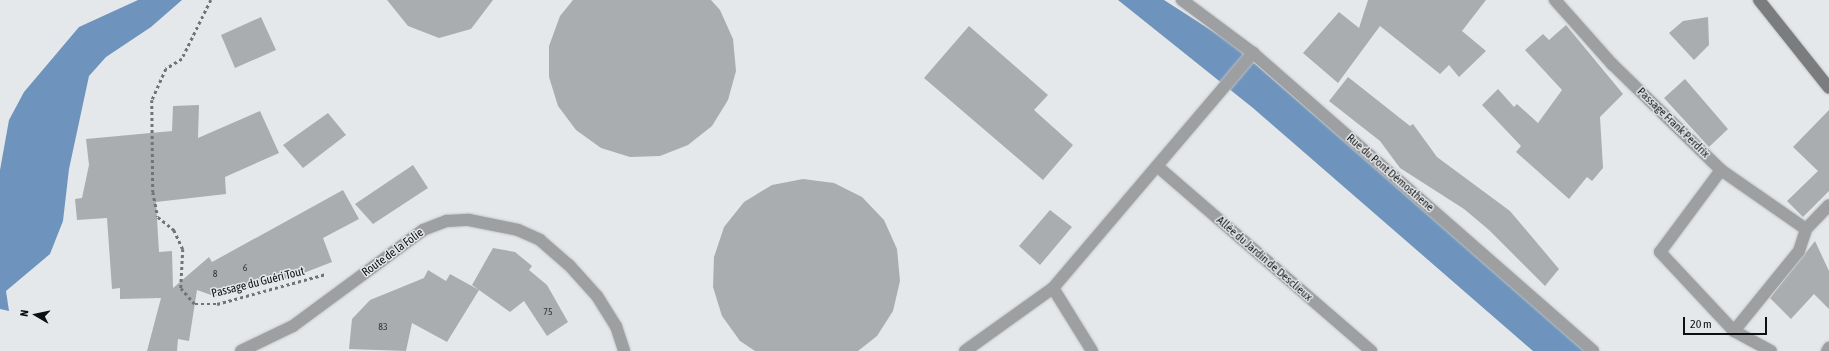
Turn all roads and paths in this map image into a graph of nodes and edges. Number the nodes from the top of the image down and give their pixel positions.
1 (211, 0) edge
2 (1182, 0) edge
3 (1555, 0) edge
4 (1760, 0) edge
5 (1253, 53) junction
6 (1829, 88) edge
7 (1157, 166) junction
8 (1721, 170) junction
9 (1829, 205) edge
10 (1806, 229) junction
11 (331, 273) dead end
12 (1053, 288) junction
13 (1734, 331) junction
14 (1829, 348) edge
15 (241, 351) edge
16 (624, 351) edge
17 (965, 351) edge
18 (1092, 351) edge
19 (1371, 351) edge
20 (1593, 351) edge
21 (1771, 351) edge
22 (1827, 351) edge

1 - 11 path, Passage du Guéri Tout
2 - 5 street, Rue du Pont Démosthene
3 - 8 street, Passage Frank Perdrix
4 - 6 main road
5 - 7 street
5 - 20 street, Rue du Pont Démosthene
7 - 12 street
7 - 19 street, Allée du Jardin de Desclieux
8 - 10 street, Passage Frank Perdrix
8 - 13 street
9 - 10 street
10 - 13 street
12 - 17 street
12 - 18 street
13 - 21 street
14 - 22 street
15 - 16 street, Route de la Folie

